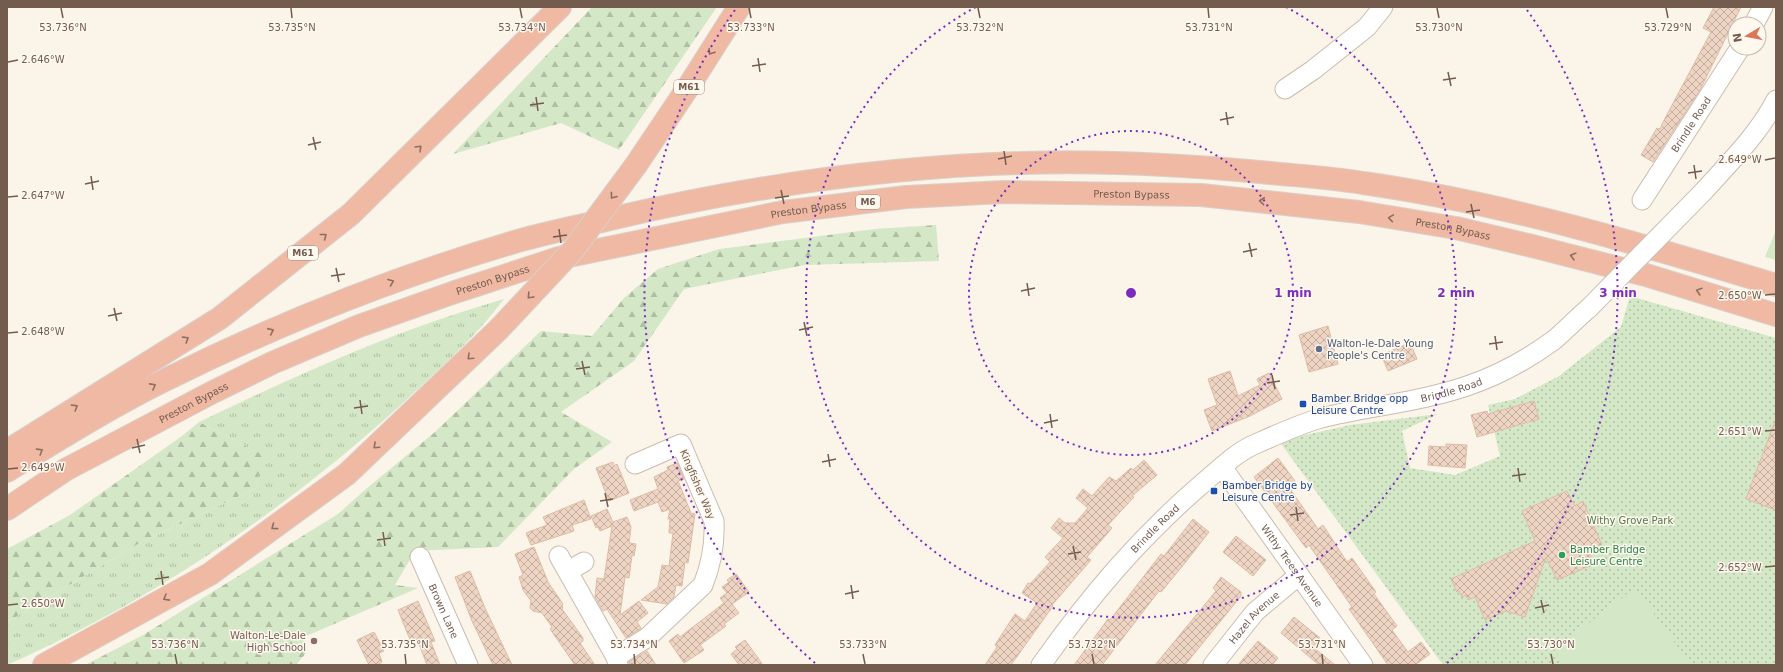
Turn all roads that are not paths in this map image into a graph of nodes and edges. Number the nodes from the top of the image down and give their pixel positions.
1 (560, 7) edge
2 (739, 7) edge
3 (1383, 7) edge
4 (1763, 7) edge
5 (1758, 16) edge
6 (1735, 56) edge
7 (1285, 88) dead end
8 (1776, 100) edge
9 (1642, 200) dead end
10 (1776, 285) edge
11 (1776, 315) edge
12 (7, 451) edge
13 (636, 464) dead end
14 (1222, 467) junction
15 (7, 471) edge
16 (7, 509) edge
17 (420, 557) dead end
18 (584, 562) dead end
19 (1299, 574) junction
20 (617, 661) edge
21 (44, 665) edge
22 (468, 665) edge
23 (1041, 665) edge
24 (1213, 665) edge
25 (1363, 665) edge

12 -> 1 highway, M61
2 -> 21 highway, M61, bridge
3 - 7 street
4 - 5 street
6 - 9 street, Brindle Road
8 - 14 street, Brindle Road, bridge
15 -> 10 highway
11 -> 16 highway, Preston Bypass / M6
13 - 20 street, Kingfisher Way
14 - 19 street, Withy Trees Avenue
14 - 23 street, Brindle Road
17 - 22 street, Brown Lane
18 - 20 street
19 - 24 street, Hazel Avenue
19 - 25 street, Withy Trees Avenue

